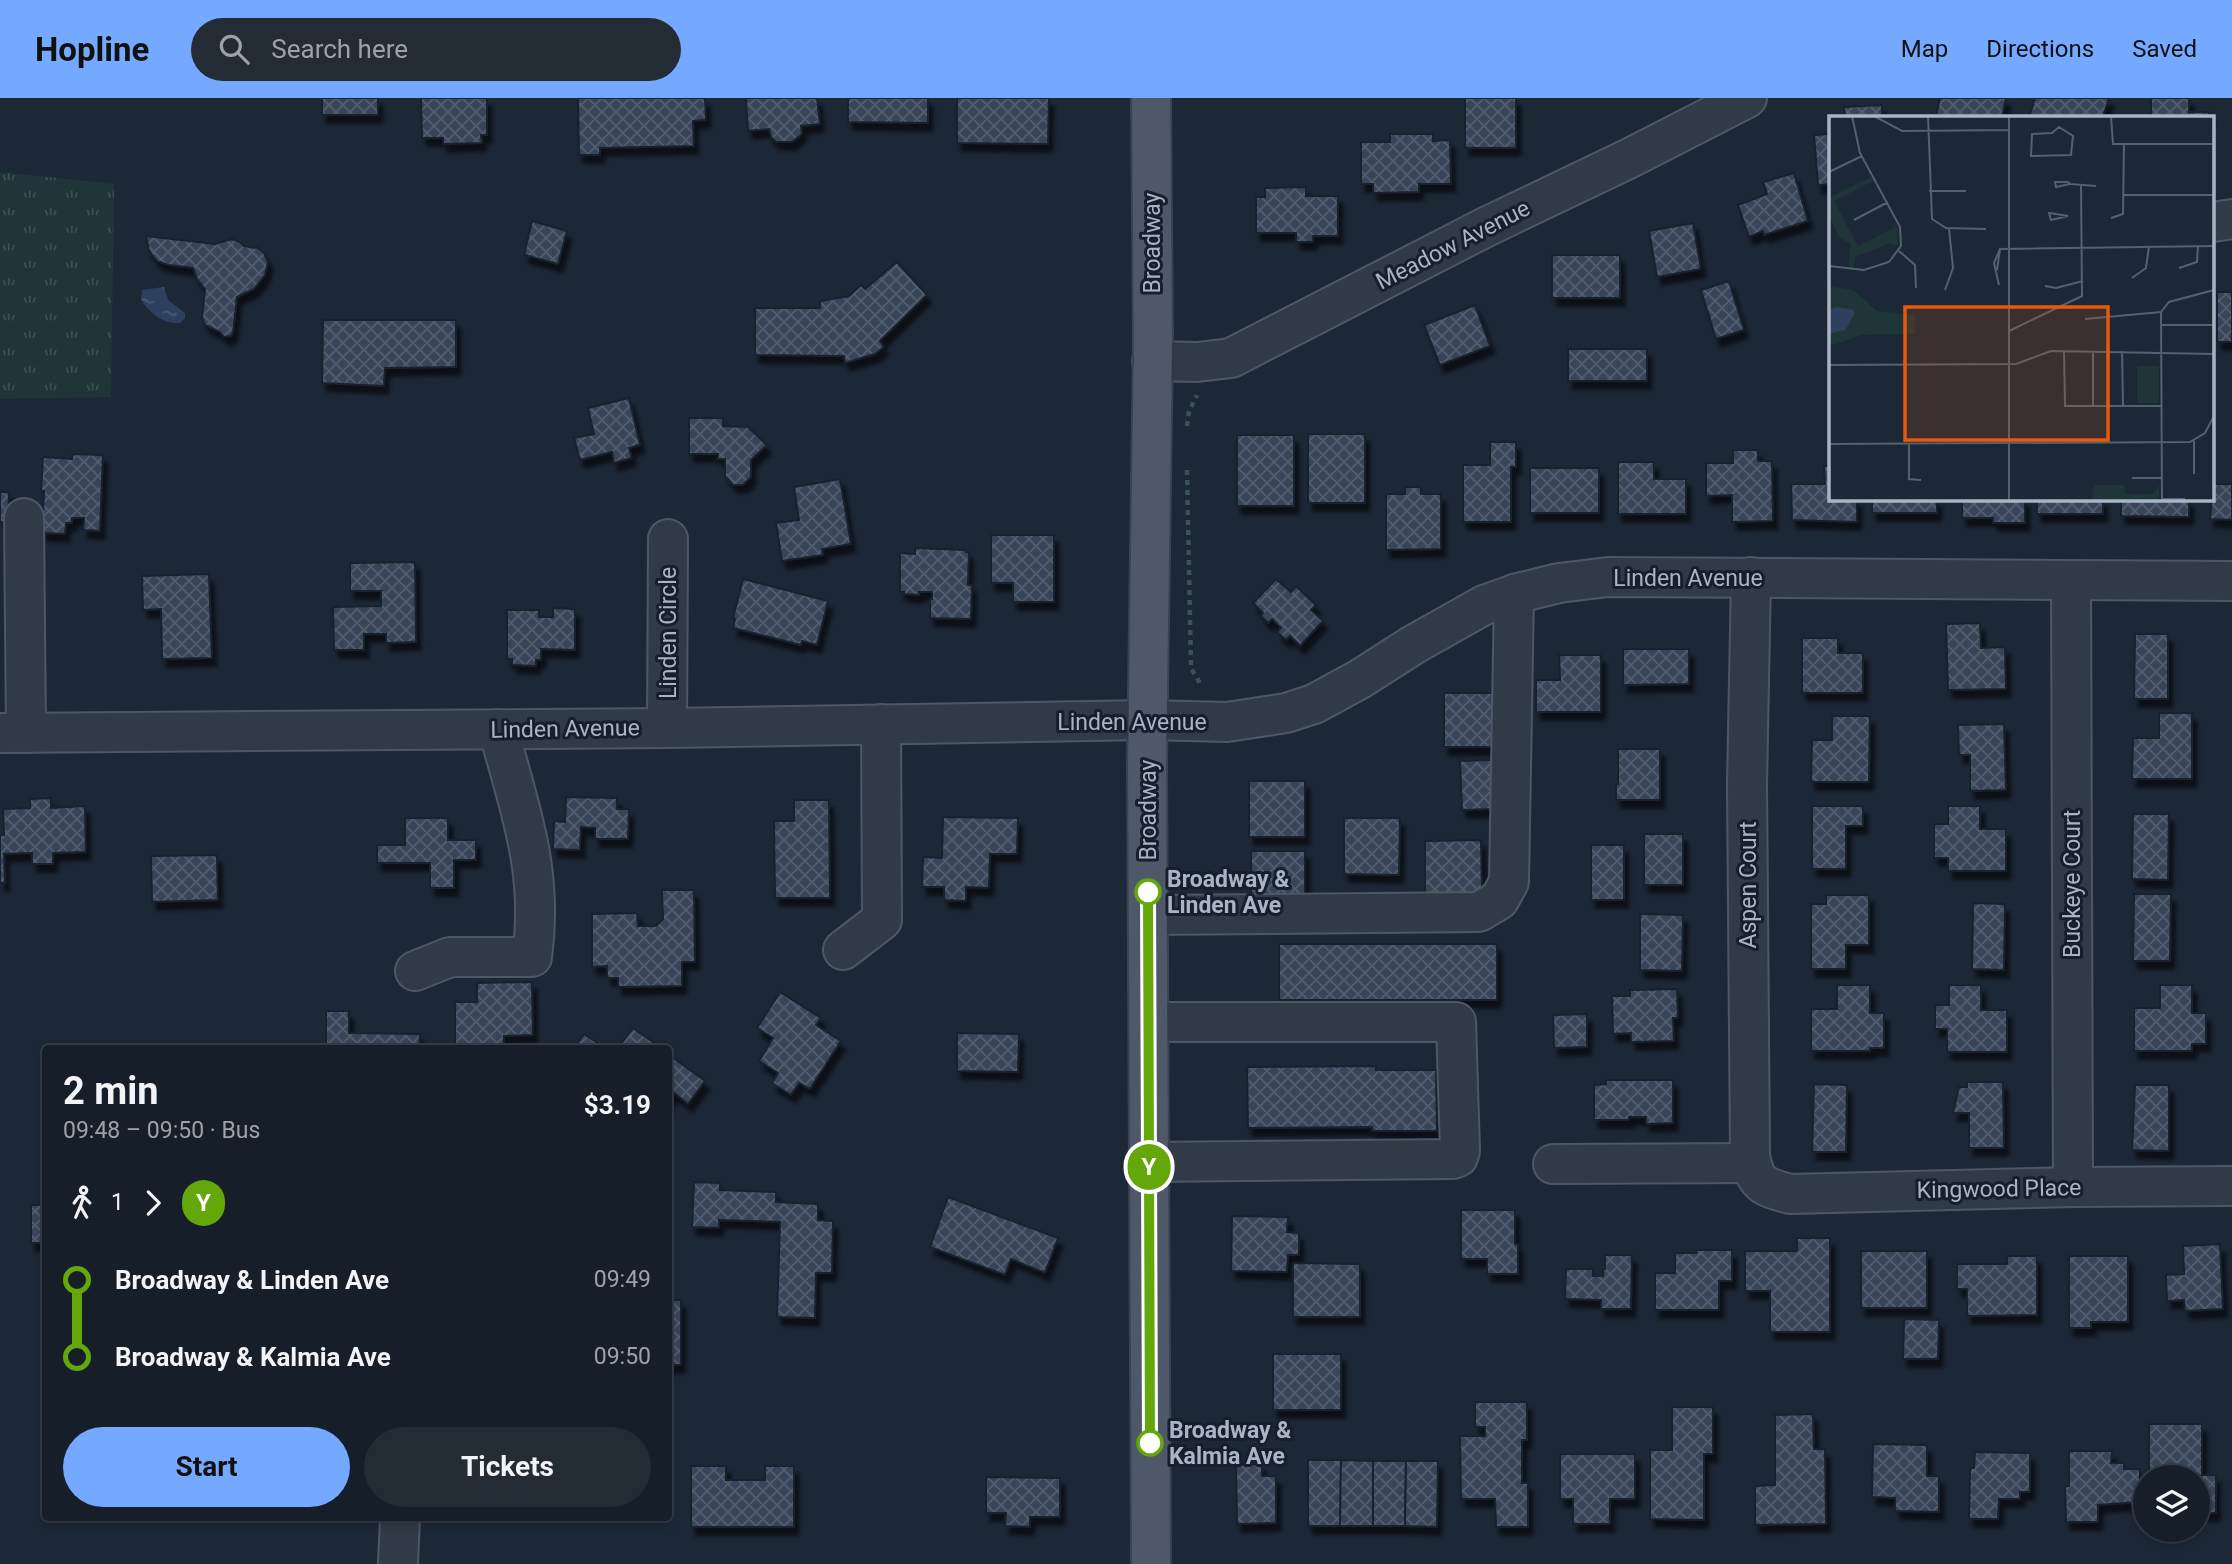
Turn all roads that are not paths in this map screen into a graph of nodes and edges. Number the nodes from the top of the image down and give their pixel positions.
1 (1151, 98) edge
2 (1746, 98) edge
3 (2232, 219) edge
4 (2214, 222) edge
5 (1152, 361) junction
6 (23, 518) dead end
7 (668, 538) dead end
8 (1751, 577) junction
9 (2071, 581) junction
10 (2232, 581) edge
11 (1514, 594) junction
12 (1147, 720) junction
13 (881, 724) junction
14 (667, 728) junction
15 (498, 729) junction
16 (13, 733) edge
17 (1148, 915) junction
18 (843, 950) dead end
19 (415, 971) dead end
20 (1149, 1022) junction
21 (1149, 1162) junction
22 (1553, 1164) dead end
23 (1759, 1175) junction
24 (2232, 1186) edge
25 (2073, 1187) junction
26 (400, 1521) edge
27 (398, 1564) edge
28 (1151, 1564) edge

1 - 5 main road, Broadway
2 - 5 street, Meadow Avenue
3 - 4 street
5 - 12 main road, Broadway
6 - 16 street
7 - 14 street, Linden Circle
8 - 9 street, Linden Avenue
8 - 11 street, Linden Avenue
8 - 23 street, Aspen Court
9 - 10 street, Linden Avenue
9 - 25 street, Buckeye Court
11 - 12 street, Linden Avenue
11 - 17 street
12 - 13 street, Linden Avenue
12 - 17 main road, Broadway
13 - 14 street, Linden Avenue
13 - 18 street
14 - 15 street, Linden Avenue
15 - 16 street, Linden Avenue
15 - 19 street
17 - 20 main road, Broadway
20 - 21 main road, Broadway
20 - 21 street
21 - 28 main road, Broadway
22 - 23 street, Kingwood Place
23 - 25 street, Kingwood Place
24 - 25 street, Kingwood Place
26 - 27 street

